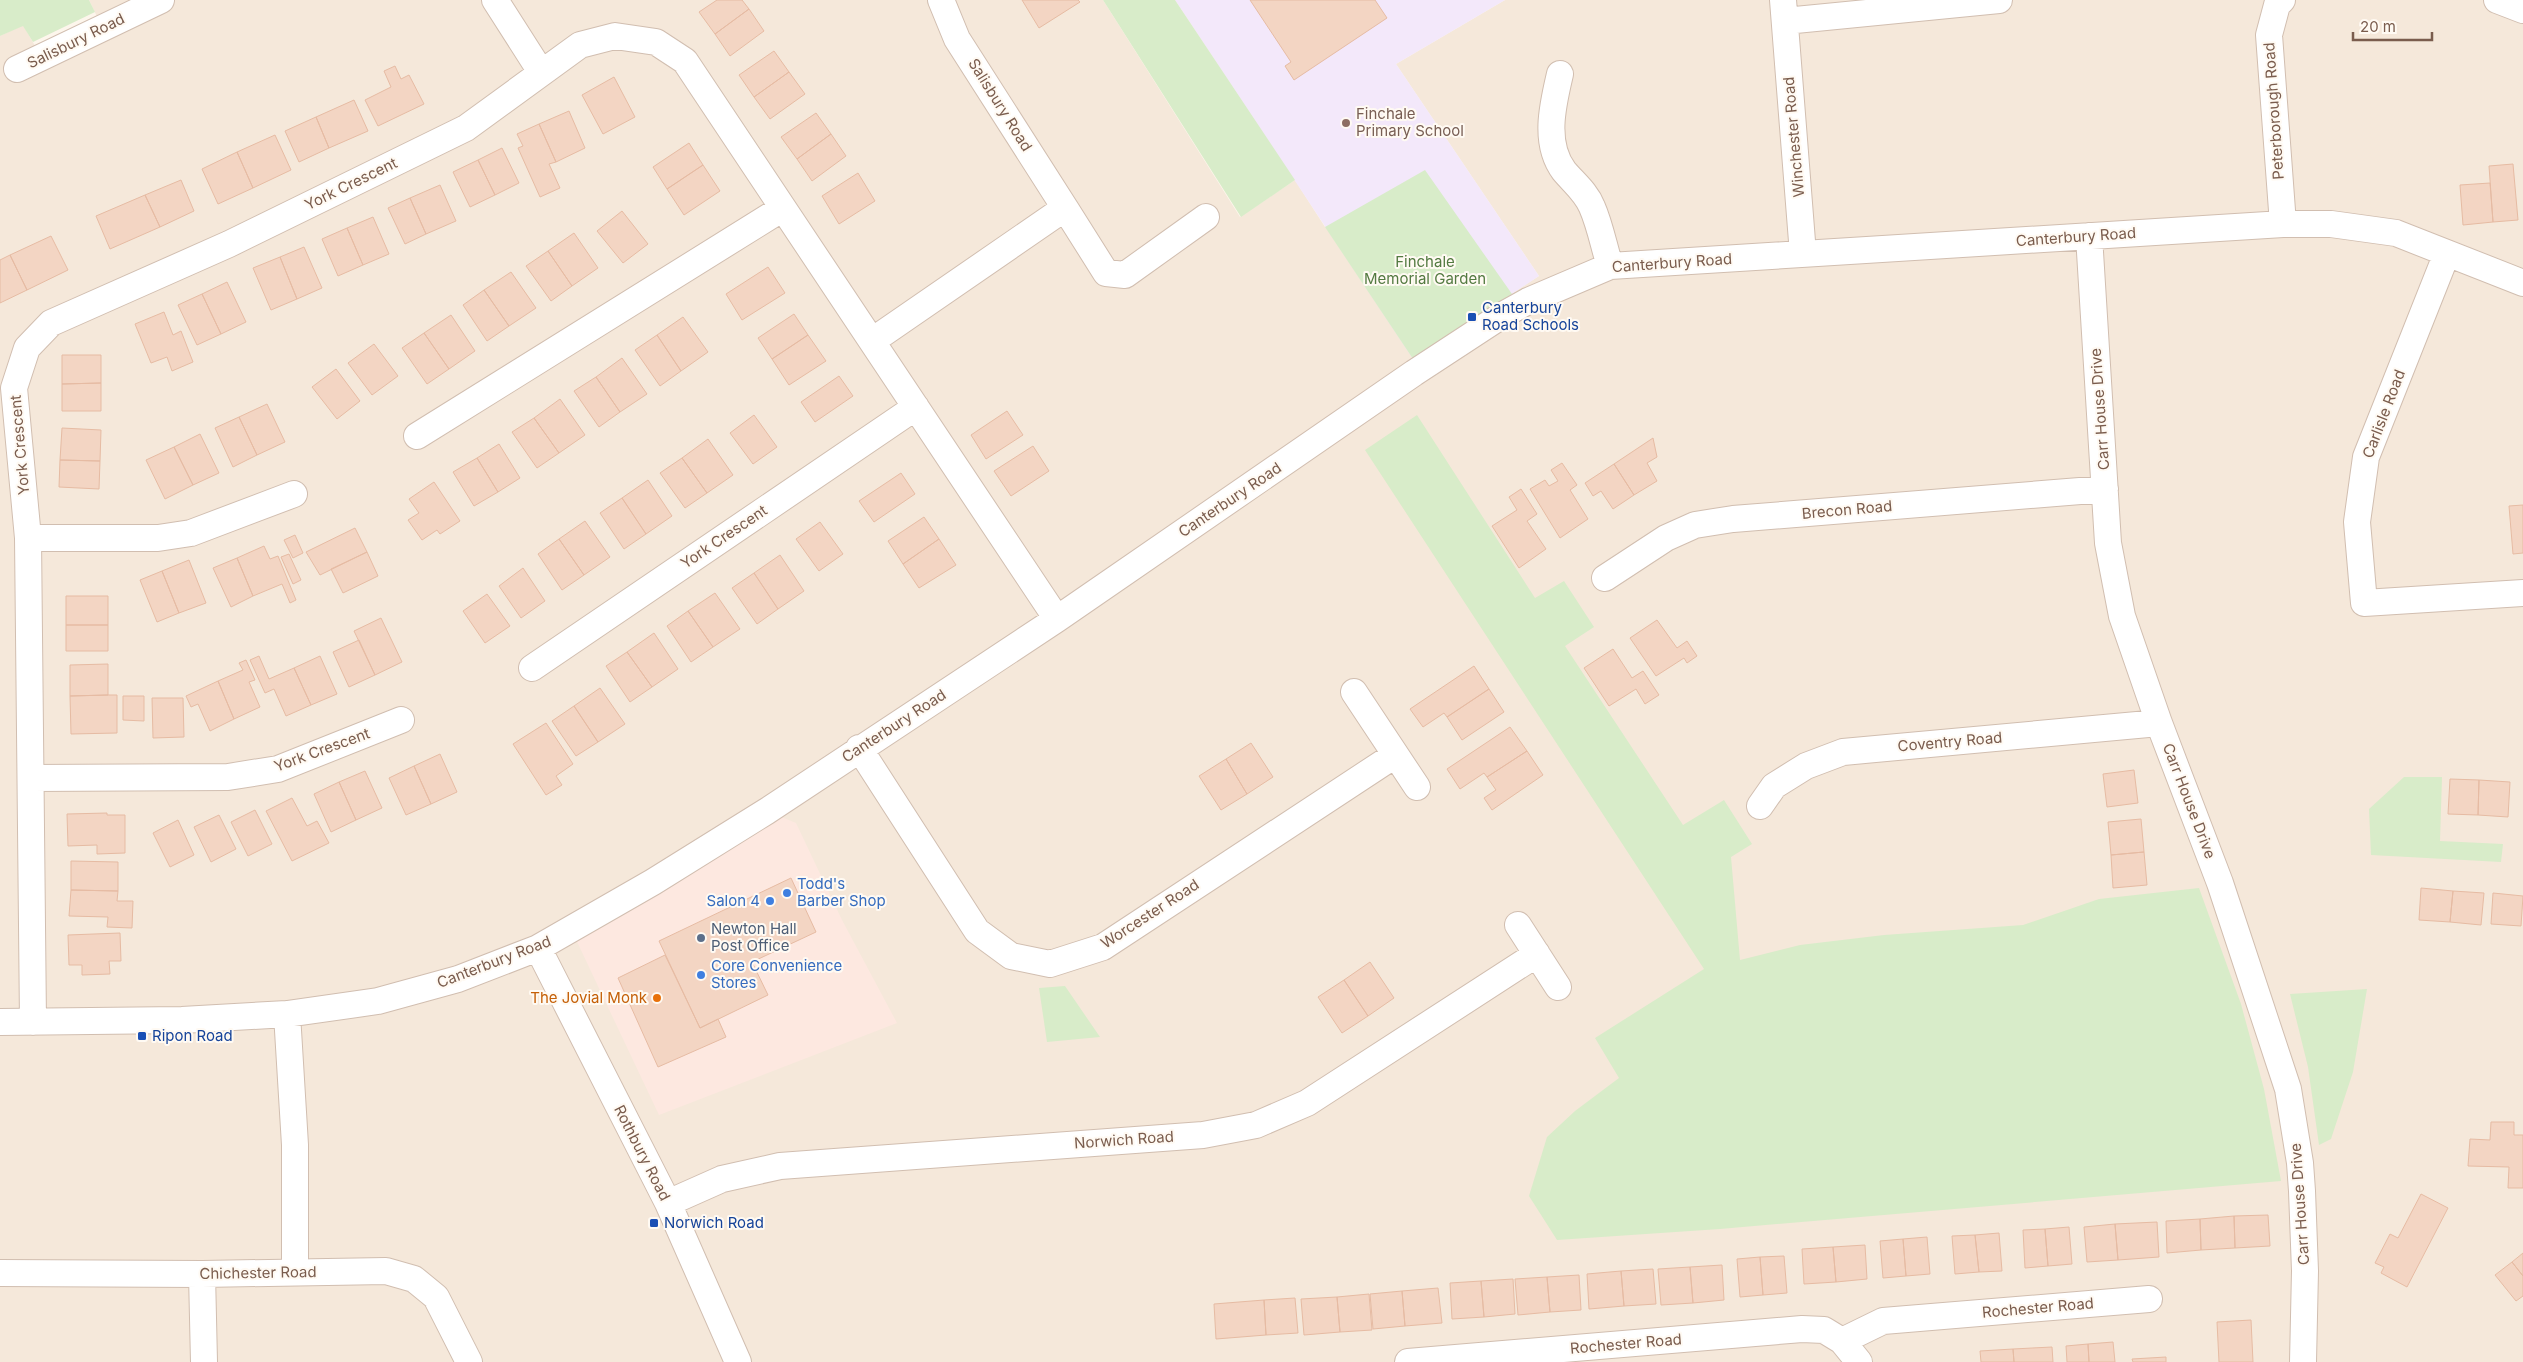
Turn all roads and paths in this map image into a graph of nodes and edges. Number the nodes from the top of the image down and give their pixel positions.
1 (161, 0) edge
2 (495, 0) edge
3 (941, 0) edge
4 (1999, 0) edge
5 (2282, 0) edge
6 (2497, 0) edge
7 (1784, 10) edge
8 (2523, 10) edge
9 (17, 69) dead end
10 (541, 72) junction
11 (1560, 74) dead end
12 (783, 208) junction
13 (1065, 208) junction
14 (1206, 217) dead end
15 (2283, 224) junction
16 (2089, 236) junction
17 (2446, 253) junction
18 (1803, 254) junction
19 (1610, 266) junction
20 (2523, 283) edge
21 (872, 341) junction
22 (916, 407) junction
23 (417, 436) dead end
24 (2105, 489) junction
25 (294, 494) dead end
26 (28, 538) junction
27 (1605, 578) dead end
28 (2523, 593) edge
29 (1057, 618) junction
30 (532, 668) dead end
31 (1354, 692) dead end
32 (401, 720) dead end
33 (2159, 723) junction
34 (859, 748) junction
35 (1395, 755) junction
36 (31, 778) junction
37 (1417, 787) dead end
38 (1760, 806) dead end
39 (1518, 925) dead end
40 (538, 948) junction
41 (1537, 954) junction
42 (1558, 987) dead end
43 (287, 1014) junction
44 (0, 1022) edge
45 (33, 1022) junction
46 (668, 1203) junction
47 (0, 1272) edge
48 (295, 1272) junction
49 (202, 1274) junction
50 (2149, 1299) dead end
51 (1842, 1341) junction
52 (204, 1362) edge
53 (469, 1362) edge
54 (738, 1362) edge
55 (1408, 1362) edge
56 (1859, 1362) edge
57 (2303, 1362) edge

1 - 9 street, Salisbury Road
2 - 10 street
3 - 13 street, Salisbury Road
4 - 7 street, Winchester Road
5 - 15 street, Peterborough Road
6 - 8 street
7 - 18 street, Winchester Road
10 - 12 street, York Crescent
10 - 26 street, York Crescent
11 - 19 street
12 - 21 street, York Crescent
12 - 23 street
13 - 14 street, Salisbury Road
13 - 21 street
15 - 16 street, Canterbury Road
15 - 17 street, Canterbury Road
16 - 18 street, Canterbury Road
16 - 24 street, Carr House Drive
17 - 20 street, Canterbury Road
17 - 28 street, Carlisle Road
18 - 19 street, Canterbury Road
19 - 29 street, Canterbury Road
21 - 22 street, York Crescent
22 - 29 street, York Crescent
22 - 30 street, York Crescent
24 - 27 street, Brecon Road
24 - 33 street, Carr House Drive
25 - 26 street
26 - 36 street, York Crescent
29 - 34 street, Canterbury Road
31 - 35 street
32 - 36 street, York Crescent
33 - 38 street, Coventry Road
33 - 57 street, Carr House Drive
34 - 35 street, Worcester Road
34 - 40 street, Canterbury Road
35 - 37 street
36 - 45 street, York Crescent
39 - 41 street
40 - 43 street, Canterbury Road
40 - 46 street, Rothbury Road
41 - 42 street
41 - 46 street, Norwich Road
43 - 45 street, Canterbury Road
43 - 48 street
44 - 45 street, Canterbury Road
46 - 54 street, Rothbury Road
47 - 49 street, Chichester Road
48 - 49 street, Chichester Road
48 - 53 street, Chichester Road
49 - 52 street
50 - 51 street, Rochester Road
51 - 55 street, Rochester Road
51 - 56 street, Rochester Road

